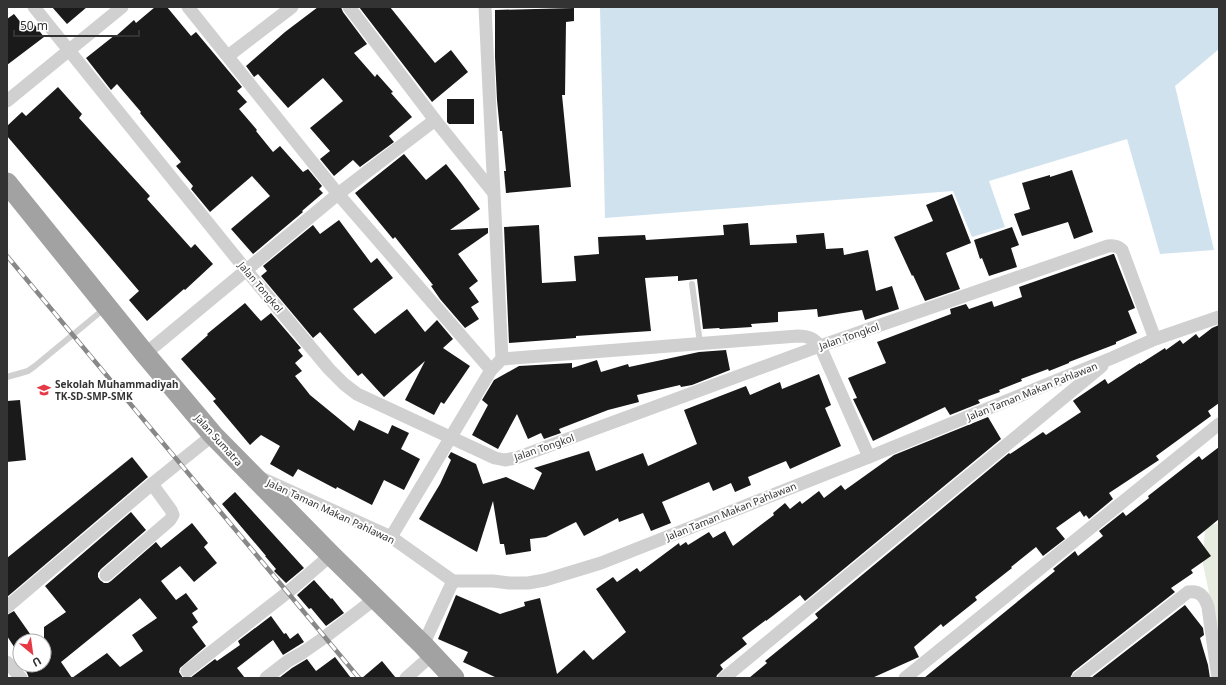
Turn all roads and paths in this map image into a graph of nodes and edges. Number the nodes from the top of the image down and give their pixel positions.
1 (34, 7) edge
2 (122, 7) edge
3 (188, 7) edge
4 (292, 7) edge
5 (349, 7) edge
6 (485, 7) edge
7 (68, 50) junction
8 (228, 56) junction
9 (7, 101) edge
10 (435, 120) junction
11 (7, 183) edge
12 (493, 192) junction
13 (338, 194) junction
14 (246, 270) junction
15 (692, 284) dead end
16 (107, 306) junction
17 (1219, 317) edge
18 (1155, 339) junction
19 (700, 343) junction
20 (820, 346) junction
21 (144, 354) junction
22 (1112, 358) junction
23 (502, 359) junction
24 (491, 370) junction
25 (7, 377) edge
26 (1219, 424) edge
27 (213, 435) junction
28 (450, 438) junction
29 (869, 457) junction
30 (247, 471) junction
31 (152, 484) junction
32 (391, 537) junction
33 (331, 555) junction
34 (106, 575) dead end
35 (454, 581) junction
36 (376, 598) junction
37 (7, 607) edge
38 (428, 650) junction
39 (7, 662) edge
40 (187, 671) dead end
41 (21, 678) edge
42 (266, 678) edge
43 (406, 678) edge
44 (454, 678) edge
45 (724, 678) edge
46 (905, 678) edge
47 (1078, 678) edge
48 (1218, 678) edge

1 - 7 street, Jalan Tongkol
2 - 7 street
3 - 8 street
4 - 8 street
5 - 10 street
6 - 12 street
7 - 9 street
7 - 14 street, Jalan Tongkol
8 - 13 street
10 - 12 street
10 - 13 street
11 - 16 highway, Jalan Sumatra
12 - 23 street
13 - 14 street
13 - 24 street
14 - 21 street
14 - 28 street, Jalan Tongkol
15 - 19 lane
16 - 21 highway, Jalan Sumatra
16 - 25 lane
17 - 18 street, Jalan Taman Makan Pahlawan
18 - 20 street, Jalan Tongkol
18 - 22 street, Jalan Taman Makan Pahlawan
19 - 20 street
19 - 23 street
20 - 28 street, Jalan Tongkol
20 - 29 street
21 - 27 highway, Jalan Sumatra
22 - 29 street, Jalan Taman Makan Pahlawan
22 - 45 street
23 - 24 street
24 - 28 street
26 - 46 street
27 - 30 highway, Jalan Sumatra
27 - 31 street
28 - 32 street
29 - 35 street, Jalan Taman Makan Pahlawan
30 - 32 street, Jalan Taman Makan Pahlawan
30 - 33 highway, Jalan Sumatra
31 - 34 street
31 - 37 street
32 - 35 street, Jalan Taman Makan Pahlawan
33 - 36 highway, Jalan Sumatra
33 - 40 street
35 - 38 street
36 - 38 highway, Jalan Sumatra
36 - 42 street
38 - 43 street
38 - 44 highway, Jalan Sumatra
39 - 41 street
47 - 48 street

